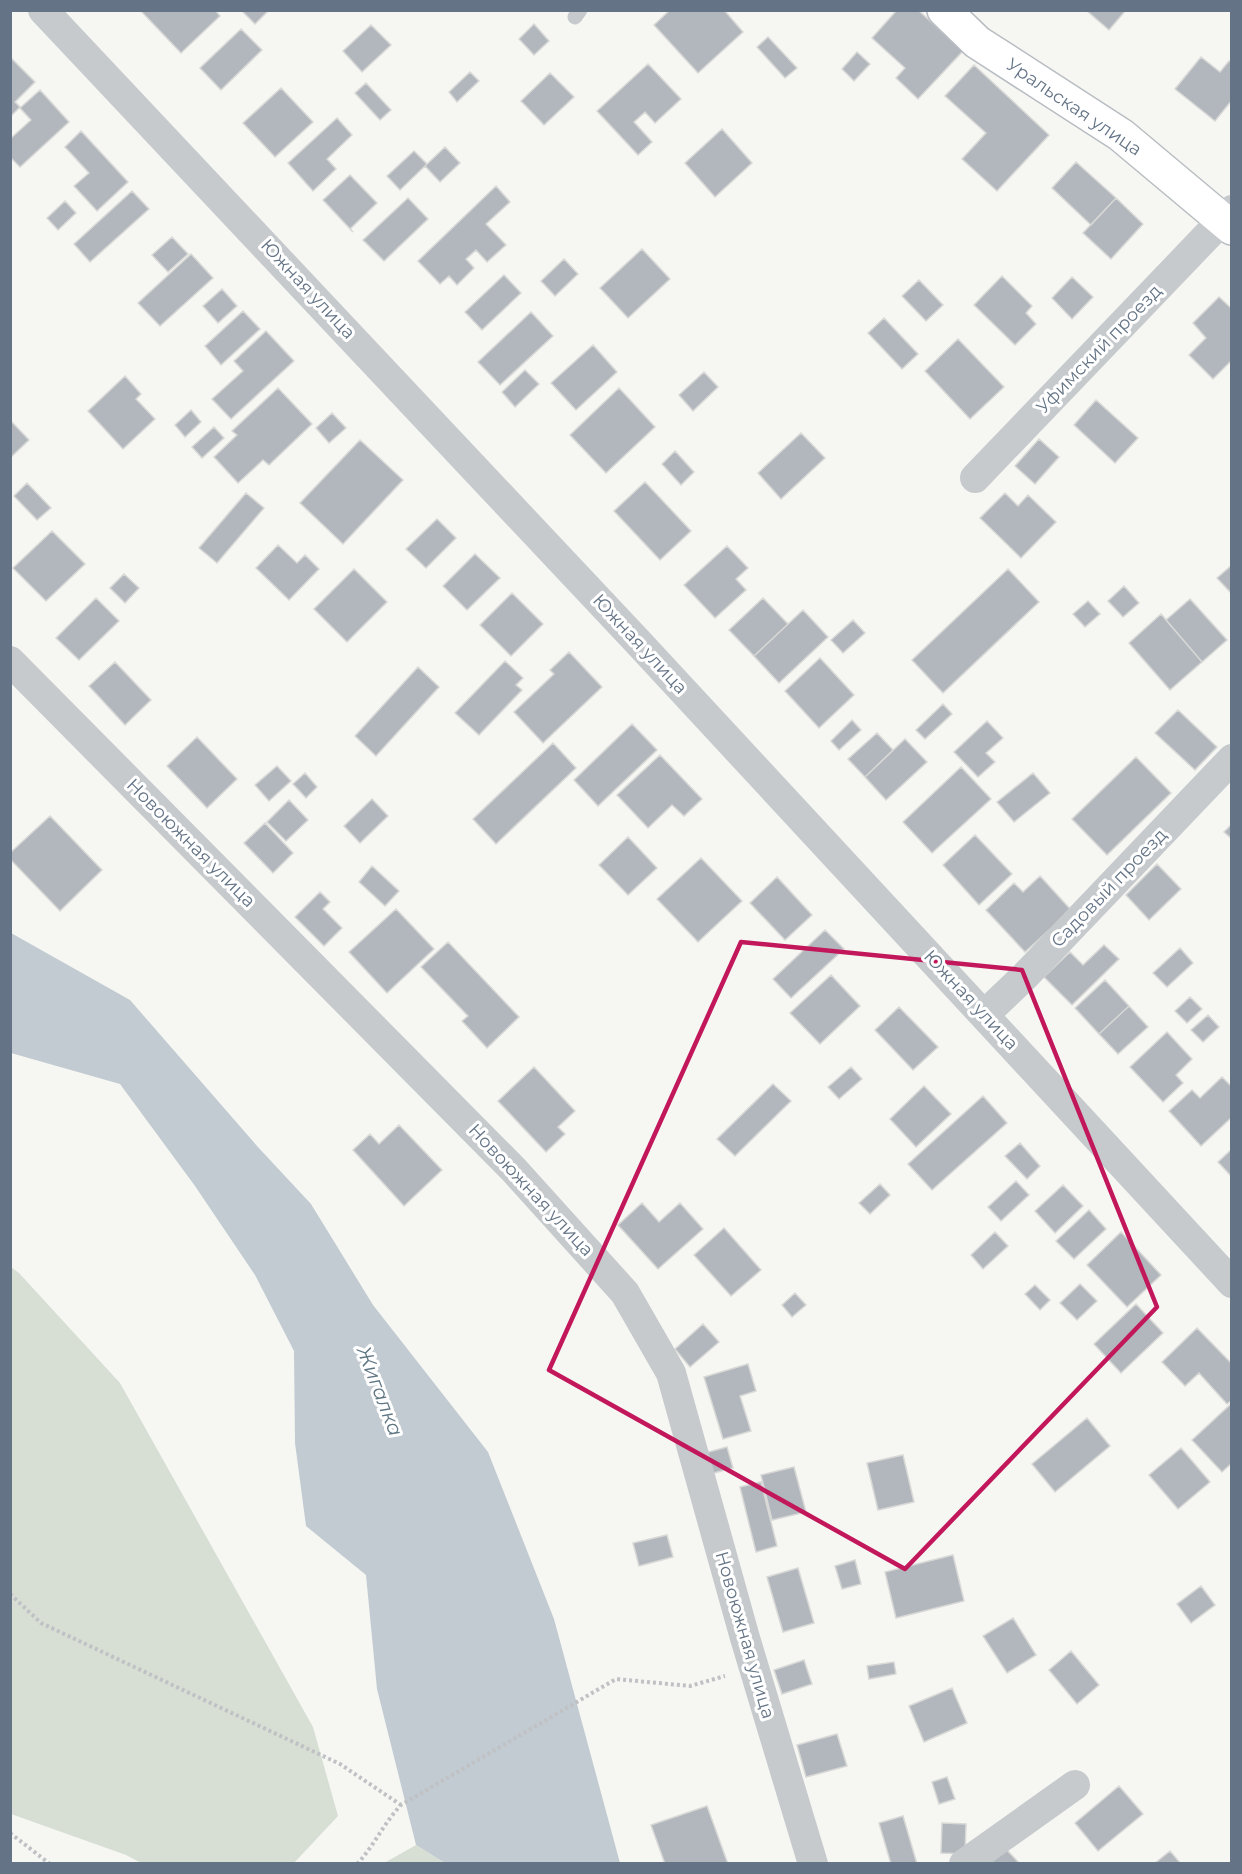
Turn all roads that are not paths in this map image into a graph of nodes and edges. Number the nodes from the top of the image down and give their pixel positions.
1 (43, 10) edge
2 (944, 10) edge
3 (1229, 219) edge
4 (975, 478) dead end
5 (10, 661) edge
6 (1232, 759) edge
7 (984, 1015) junction
8 (1232, 1282) edge
9 (1075, 1785) dead end
10 (813, 1863) edge
11 (964, 1863) edge

1 - 7 street, Южная улица
2 - 3 street, Уральская улица
3 - 4 street, Уфимский проезд
5 - 10 street, Новоюжная улица
6 - 7 street, Садовый проезд
7 - 8 street, Южная улица
9 - 11 street

